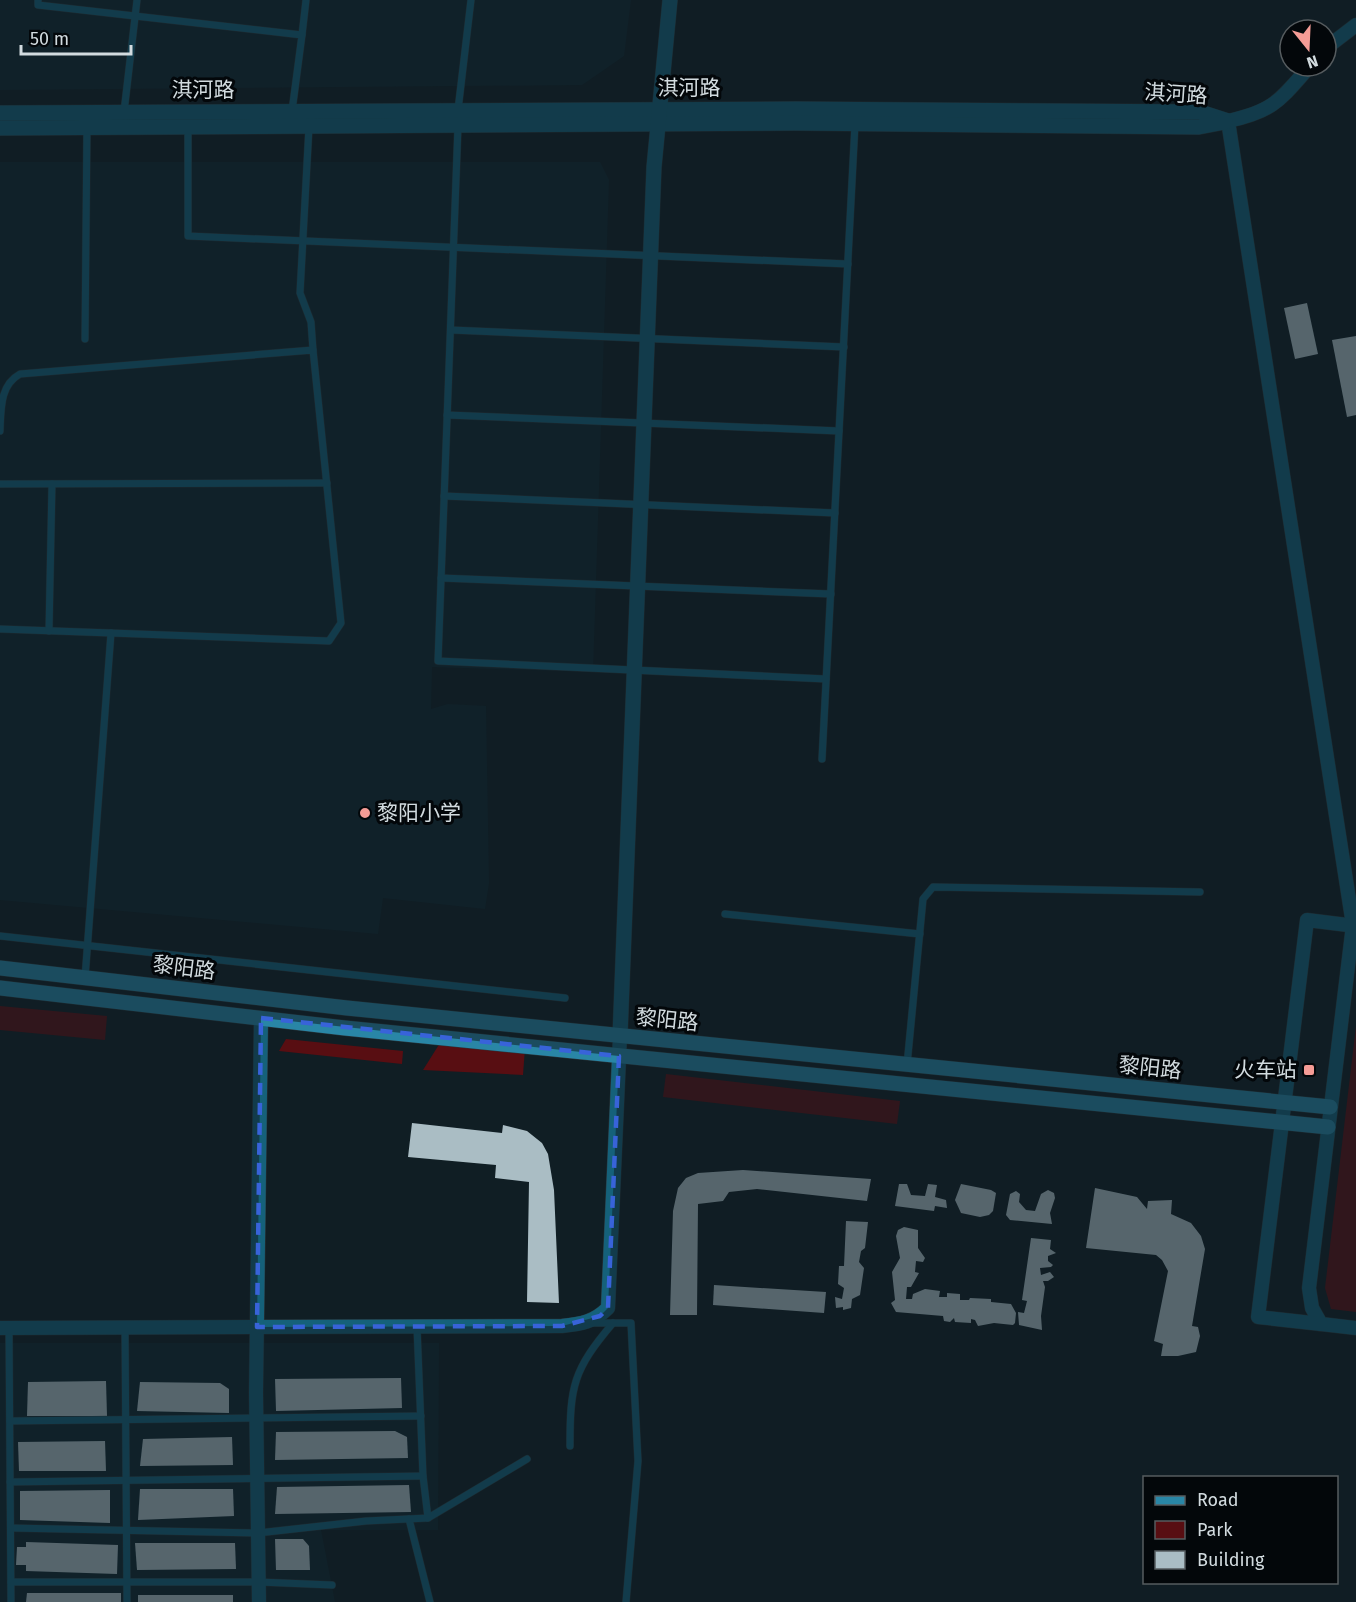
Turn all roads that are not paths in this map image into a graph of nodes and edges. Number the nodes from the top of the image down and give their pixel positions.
1 (38, 0) edge
2 (137, 0) edge
3 (306, 0) edge
4 (471, 0) edge
5 (670, 0) edge
6 (135, 16) junction
7 (1356, 25) edge
8 (302, 35) junction
9 (1338, 39) edge
10 (1299, 78) edge
11 (292, 111) junction
12 (124, 112) junction
13 (0, 113) edge
14 (458, 117) junction
15 (659, 117) junction
16 (1228, 121) junction
17 (855, 124) junction
18 (309, 125) junction
19 (87, 126) junction
20 (188, 126) junction
21 (0, 128) edge
22 (303, 241) junction
23 (454, 247) junction
24 (651, 256) junction
25 (848, 264) junction
26 (451, 330) junction
27 (647, 338) junction
28 (85, 339) dead end
29 (844, 347) junction
30 (313, 350) junction
31 (447, 415) junction
32 (644, 423) junction
33 (0, 431) edge
34 (839, 431) junction
35 (327, 483) junction
36 (0, 484) edge
37 (52, 484) junction
38 (444, 496) junction
39 (641, 504) junction
40 (835, 513) junction
41 (441, 578) junction
42 (638, 586) junction
43 (831, 594) junction
44 (0, 629) edge
45 (50, 631) junction
46 (111, 633) junction
47 (634, 670) junction
48 (826, 679) junction
49 (822, 759) dead end
50 (1200, 892) dead end
51 (726, 914) dead end
52 (1355, 926) edge
53 (920, 934) junction
54 (0, 936) edge
55 (1356, 941) edge
56 (87, 945) junction
57 (0, 968) edge
58 (85, 978) junction
59 (0, 988) edge
60 (565, 998) dead end
61 (261, 1018) junction
62 (620, 1036) junction
63 (619, 1056) junction
64 (907, 1065) junction
65 (1284, 1103) junction
66 (1330, 1107) junction
67 (1282, 1122) junction
68 (1328, 1127) junction
69 (587, 1323) junction
70 (613, 1323) junction
71 (1321, 1324) junction
72 (417, 1326) junction
73 (257, 1327) junction
74 (4, 1328) edge
75 (125, 1328) junction
76 (1356, 1328) edge
77 (421, 1416) junction
78 (256, 1419) junction
79 (125, 1420) junction
80 (10, 1421) junction
81 (570, 1446) dead end
82 (527, 1459) dead end
83 (423, 1476) junction
84 (257, 1478) junction
85 (126, 1480) junction
86 (10, 1482) junction
87 (428, 1518) junction
88 (409, 1519) junction
89 (11, 1528) junction
90 (126, 1531) junction
91 (258, 1533) junction
92 (127, 1581) junction
93 (11, 1582) junction
94 (259, 1582) junction
95 (332, 1585) dead end
96 (11, 1602) edge
97 (127, 1602) edge
98 (259, 1602) edge
99 (430, 1602) edge
100 (626, 1602) edge

1 - 6 lane
2 - 6 lane
3 - 8 lane
4 - 14 lane
5 - 15 street
6 - 8 lane
6 - 12 lane
7 - 9 street
8 - 11 lane
10 - 16 street
11 - 12 street, 淇河路
11 - 14 street, 淇河路
12 - 13 street, 淇河路
14 - 15 street, 淇河路
14 - 18 street, 淇河路
14 - 23 lane
15 - 16 street, 淇河路
15 - 17 street, 淇河路
15 - 24 street
16 - 17 street, 淇河路
16 - 52 street
17 - 25 lane
18 - 20 street, 淇河路
18 - 22 lane
19 - 20 street, 淇河路
19 - 21 street, 淇河路
19 - 28 lane
20 - 22 lane
22 - 23 lane
22 - 30 lane
23 - 24 lane
23 - 26 lane
24 - 25 lane
24 - 27 street
25 - 29 lane
26 - 27 lane
26 - 31 lane
27 - 29 lane
27 - 32 street
29 - 34 lane
30 - 33 lane
30 - 35 lane
31 - 32 lane
31 - 38 lane
32 - 34 lane
32 - 39 street
34 - 40 lane
35 - 37 lane
35 - 46 lane
36 - 37 lane
37 - 45 lane
38 - 39 lane
38 - 41 lane
39 - 40 lane
39 - 42 street
40 - 43 lane
41 - 42 lane
41 - 47 lane
42 - 43 lane
42 - 47 street
43 - 48 lane
44 - 45 lane
45 - 46 lane
46 - 56 lane
47 - 48 lane
47 - 62 street
48 - 49 lane
50 - 53 lane
51 - 53 lane
52 - 55 street
52 - 65 street
52 - 66 street
53 - 64 lane
54 - 56 lane
56 - 58 lane
56 - 60 lane
57 - 58 main road, 黎阳路
58 - 62 main road, 黎阳路
59 - 61 main road, 黎阳路
61 - 63 main road, 黎阳路
61 - 73 street
62 - 63 street
62 - 64 main road, 黎阳路
63 - 67 main road, 黎阳路
63 - 69 street
64 - 65 main road, 黎阳路
65 - 66 main road, 黎阳路
65 - 67 street
66 - 68 street
67 - 68 main road, 黎阳路
67 - 71 street
68 - 71 street
69 - 70 lane
69 - 72 street
70 - 81 lane
70 - 100 lane
71 - 76 street
72 - 73 street
72 - 77 lane
73 - 75 street
73 - 78 street
74 - 75 street
74 - 80 lane
75 - 79 lane
77 - 78 lane
77 - 83 lane
78 - 79 lane
78 - 84 street
79 - 80 lane
79 - 85 lane
80 - 86 lane
82 - 87 lane
83 - 84 lane
83 - 87 lane
84 - 85 lane
84 - 91 street
85 - 86 lane
85 - 90 lane
86 - 89 lane
87 - 88 lane
88 - 91 lane
88 - 99 lane
89 - 90 lane
89 - 93 lane
90 - 91 lane
90 - 92 lane
91 - 94 street
92 - 93 lane
92 - 94 lane
92 - 97 lane
93 - 96 lane
94 - 95 lane
94 - 98 street

